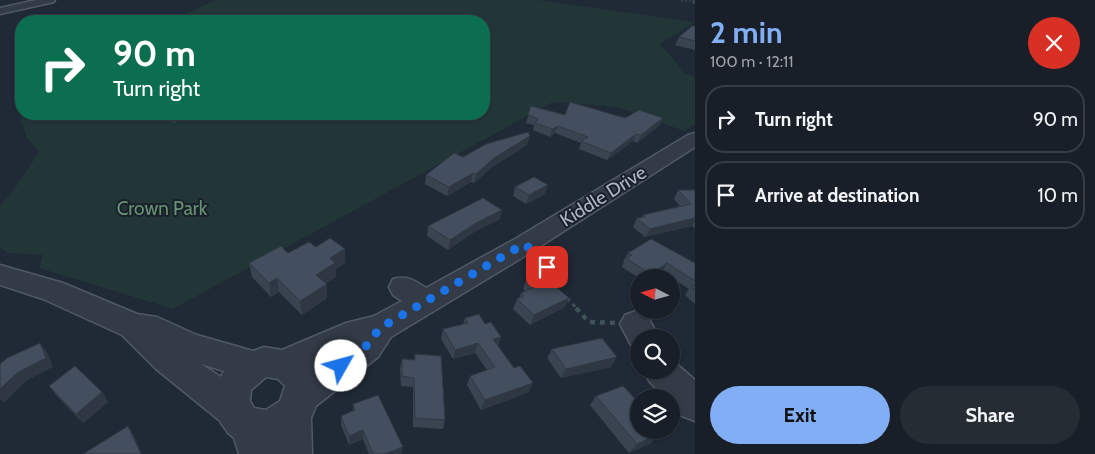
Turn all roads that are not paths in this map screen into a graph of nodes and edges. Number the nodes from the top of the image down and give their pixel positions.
1 (39, 1) edge
2 (0, 11) edge
3 (695, 138) edge
4 (0, 275) edge
5 (133, 326) junction
6 (380, 328) junction
7 (269, 365) junction
8 (670, 379) edge
9 (695, 404) edge
10 (298, 405) junction
11 (247, 429) edge
12 (292, 454) edge

1 - 2 street
3 - 6 street, Kiddle Drive
4 - 5 street
5 - 7 street
5 - 11 street
6 - 7 street, Kiddle Drive
6 - 10 street, Kiddle Drive
7 - 10 street
7 - 11 street
8 - 9 street
10 - 11 street
10 - 12 street

